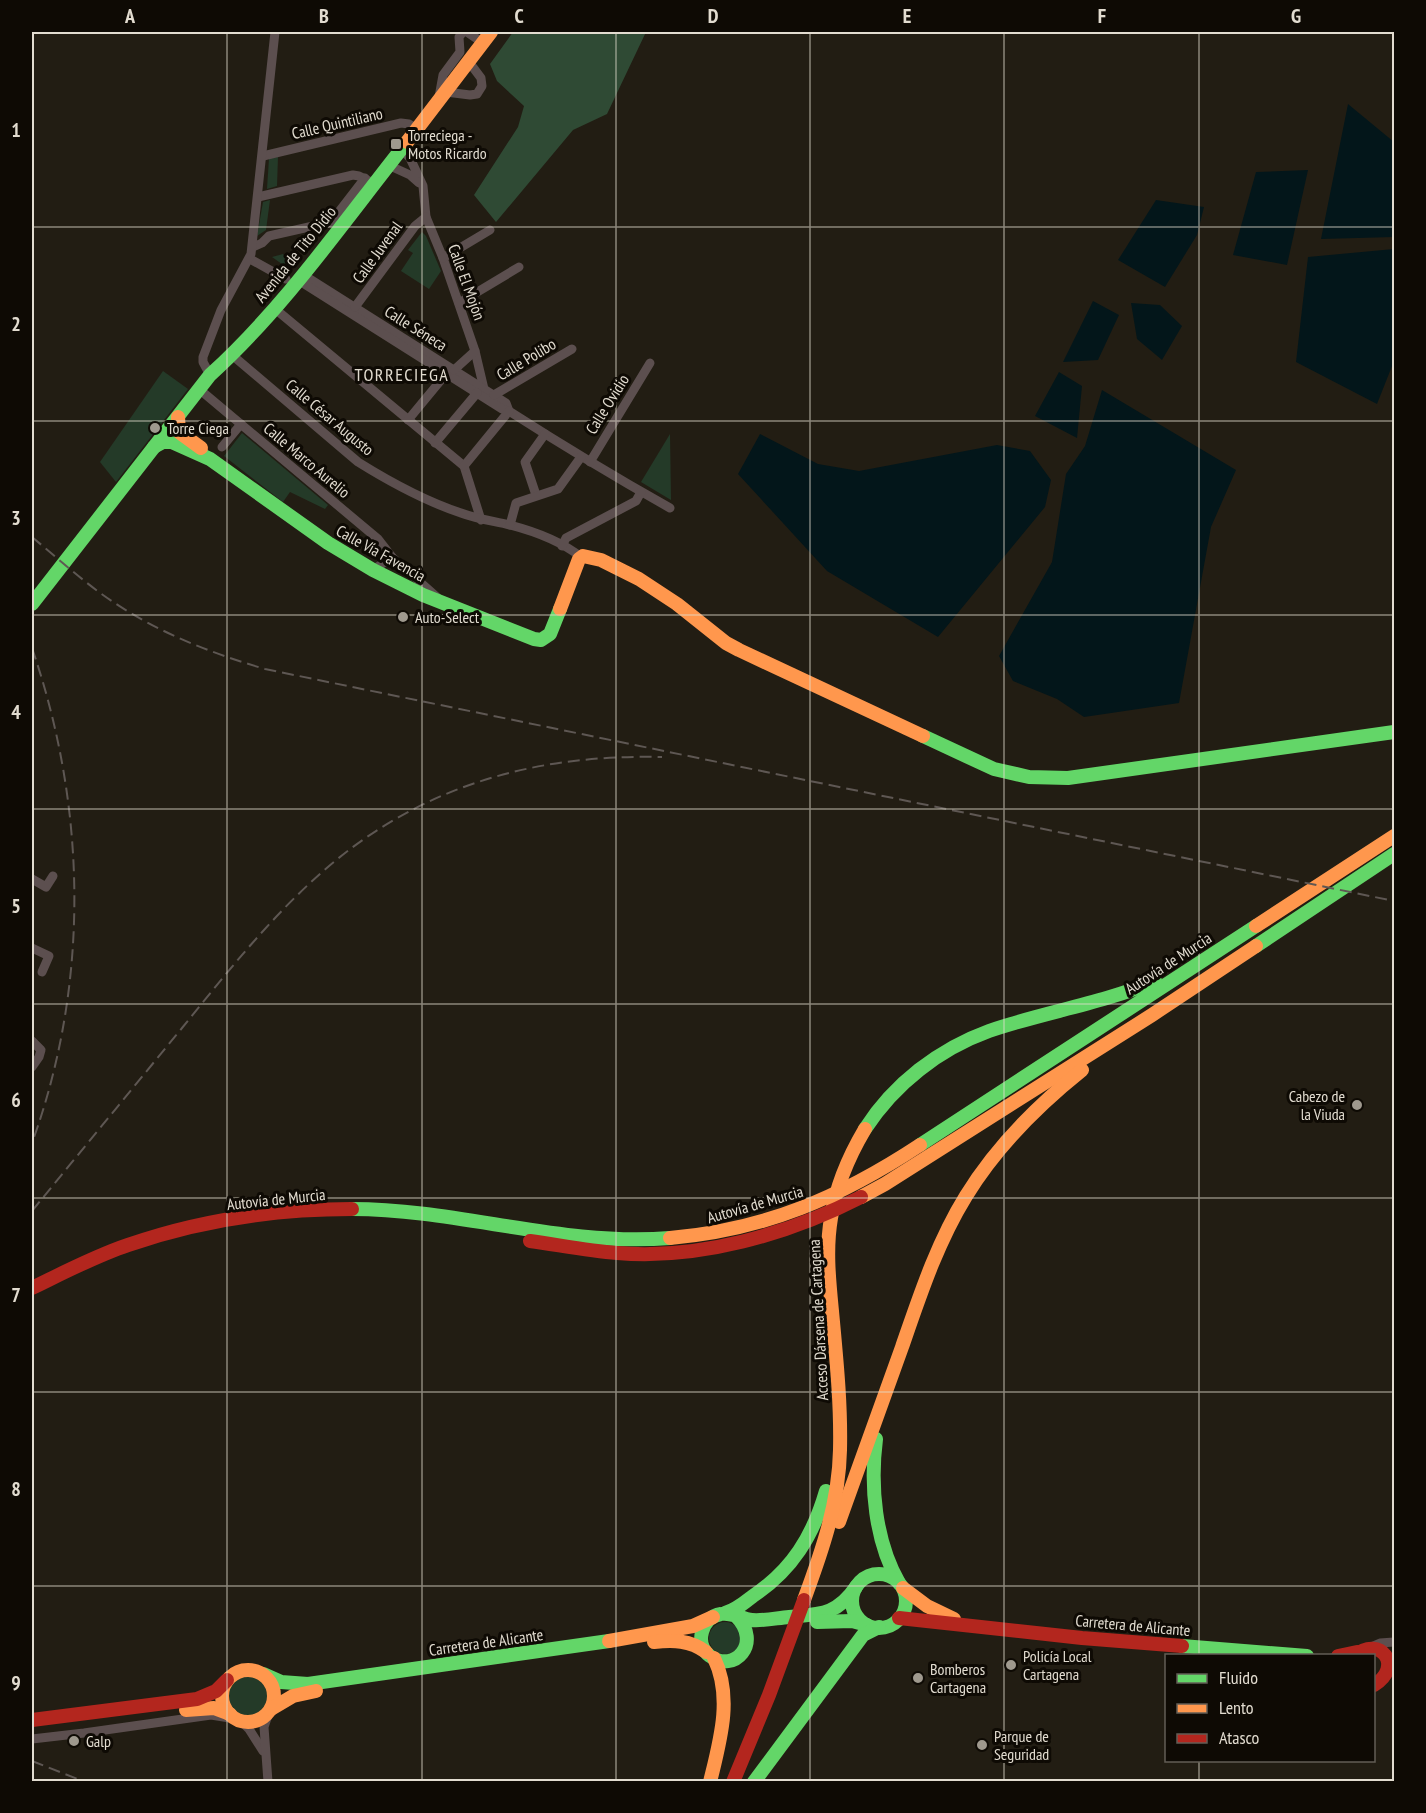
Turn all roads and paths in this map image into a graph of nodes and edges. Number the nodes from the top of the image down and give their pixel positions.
1 (275, 32) edge
2 (465, 32) edge
3 (487, 37) edge
4 (469, 62) junction
5 (442, 97) junction
6 (417, 129) junction
7 (401, 149) junction
8 (263, 156) junction
9 (388, 165) junction
10 (369, 181) junction
11 (423, 186) junction
12 (258, 197) junction
13 (426, 218) junction
14 (489, 230) dead end
15 (253, 247) junction
16 (443, 258) junction
17 (250, 259) junction
18 (519, 267) dead end
19 (295, 278) junction
20 (459, 303) junction
21 (355, 307) junction
22 (274, 308) junction
23 (572, 349) dead end
24 (476, 351) junction
25 (232, 356) junction
26 (650, 363) dead end
27 (450, 372) junction
28 (210, 375) junction
29 (199, 389) junction
30 (480, 391) junction
31 (494, 395) junction
32 (509, 411) junction
33 (408, 420) junction
34 (241, 424) junction
35 (544, 434) junction
36 (173, 435) junction
37 (435, 443) junction
38 (222, 447) dead end
39 (585, 459) junction
40 (464, 466) junction
41 (641, 492) junction
42 (536, 495) junction
43 (670, 508) dead end
44 (481, 520) junction
45 (510, 525) junction
46 (562, 546) junction
47 (392, 557) junction
48 (581, 557) junction
49 (373, 570) junction
50 (32, 604) edge
51 (445, 604) junction
52 (1395, 732) edge
53 (1395, 836) edge
54 (1395, 854) edge
55 (53, 876) dead end
56 (32, 879) edge
57 (32, 948) edge
58 (1208, 957) junction
59 (42, 972) dead end
60 (1152, 1015) junction
61 (32, 1041) edge
62 (32, 1067) edge
63 (518, 1234) junction
64 (32, 1288) edge
65 (32, 1300) edge
66 (831, 1305) junction
67 (907, 1331) junction
68 (901, 1586) junction
69 (856, 1587) junction
70 (805, 1607) junction
71 (724, 1615) junction
72 (899, 1618) junction
73 (874, 1626) junction
74 (1000, 1630) junction
75 (796, 1632) junction
76 (746, 1648) junction
77 (1360, 1652) edge
78 (1391, 1653) edge
79 (1270, 1654) edge
80 (710, 1655) junction
81 (262, 1674) junction
82 (227, 1680) junction
83 (1384, 1681) edge
84 (270, 1710) junction
85 (235, 1718) junction
86 (32, 1720) edge
87 (32, 1729) edge
88 (32, 1739) edge
89 (264, 1753) junction
90 (268, 1782) edge
91 (710, 1782) edge
92 (733, 1782) edge
93 (741, 1782) edge
94 (754, 1782) edge

1 - 8 street
2 - 3 street
2 - 5 street
3 - 4 main road, Avenida de Tito Didio
4 - 5 main road, Avenida de Tito Didio
4 - 5 street
5 - 6 main road, Avenida de Tito Didio
6 - 7 main road, Avenida de Tito Didio
6 - 8 street, Calle Quintiliano
7 - 9 main road, Avenida de Tito Didio
7 - 11 street, Calle El Mojón
8 - 12 street
9 - 10 main road, Avenida de Tito Didio
9 - 11 street
10 - 12 street
10 - 15 street
10 - 19 main road, Avenida de Tito Didio
11 - 13 street, Calle El Mojón
12 - 15 street
13 - 16 street, Calle El Mojón
13 - 21 street, Calle Juvenal
14 - 16 street
15 - 17 street
16 - 20 street, Calle El Mojón
17 - 19 street
17 - 28 street
18 - 20 street
19 - 21 street, Calle Séneca
19 - 22 main road, Avenida de Tito Didio
19 - 27 street, Calle Séneca
20 - 24 street, Calle El Mojón
21 - 27 street, Calle Séneca
22 - 25 main road, Avenida de Tito Didio
22 - 33 street
23 - 31 street, Calle Polibo
24 - 27 street
24 - 30 street, Calle El Mojón
25 - 28 main road, Avenida de Tito Didio
25 - 44 street, Calle César Augusto
26 - 39 street, Calle Ovidio
27 - 30 street, Calle Séneca
27 - 33 street
28 - 29 main road, Avenida de Tito Didio
29 - 34 street, Calle Marco Aurelio
29 - 36 main road, Avenida de Tito Didio
30 - 31 street, Calle Séneca
30 - 32 street, Calle Séneca
30 - 37 street
31 - 32 street, Calle Séneca
32 - 35 street, Calle Séneca
32 - 40 street
33 - 37 street
34 - 38 street
34 - 47 street, Calle Marco Aurelio
35 - 39 street, Calle Séneca
35 - 42 street
36 - 49 main road, Calle Vía Favencia
36 - 50 main road, Avenida de Tito Didio
37 - 40 street
39 - 41 street, Calle Séneca
39 - 42 street, Calle Ovidio
40 - 44 street
41 - 43 street, Calle Séneca
41 - 46 street
42 - 45 street, Calle Ovidio
44 - 45 street, Calle César Augusto
45 - 46 street, Calle César Augusto
46 - 48 street, Calle César Augusto
47 - 49 street
47 - 51 street, Calle Marco Aurelio
48 - 51 main road, Calle Vía Favencia
48 - 52 main road
49 - 51 main road, Calle Vía Favencia
53 - 58 main road, Autovía de Murcia
54 - 60 main road, Autovía de Murcia
55 - 56 street
57 - 59 street
58 - 63 main road, Autovía de Murcia
58 - 66 main road, Acceso Dársena de Cartagena
60 - 63 main road, Autovía de Murcia
60 - 67 main road, Acceso Dársena de Cartagena
61 - 62 street
63 - 64 main road, Autovía de Murcia
63 - 65 main road, Autovía de Murcia
66 - 70 main road, Acceso Dársena de Cartagena
66 - 71 main road
67 - 68 main road
67 - 70 main road, Acceso Dársena de Cartagena
68 - 69 main road
68 - 72 main road
68 - 74 main road, Carretera de Alicante
69 - 71 main road, Carretera de Alicante
69 - 73 main road
70 - 75 main road, Acceso Dársena de Cartagena
71 - 76 main road
71 - 80 main road
71 - 81 main road, Carretera de Alicante
72 - 73 main road
72 - 74 main road, Carretera de Alicante
73 - 76 main road
73 - 94 main road
74 - 79 main road, Carretera de Alicante
75 - 92 main road, Acceso Dársena de Cartagena
75 - 93 main road, Acceso Dársena de Cartagena
76 - 80 main road
77 - 78 main road
78 - 83 main road
80 - 84 main road, Carretera de Alicante
80 - 91 main road
81 - 82 main road
81 - 84 main road
82 - 85 main road
82 - 86 main road
84 - 85 main road
84 - 89 street
85 - 87 main road
85 - 88 street
85 - 89 street
89 - 90 street

